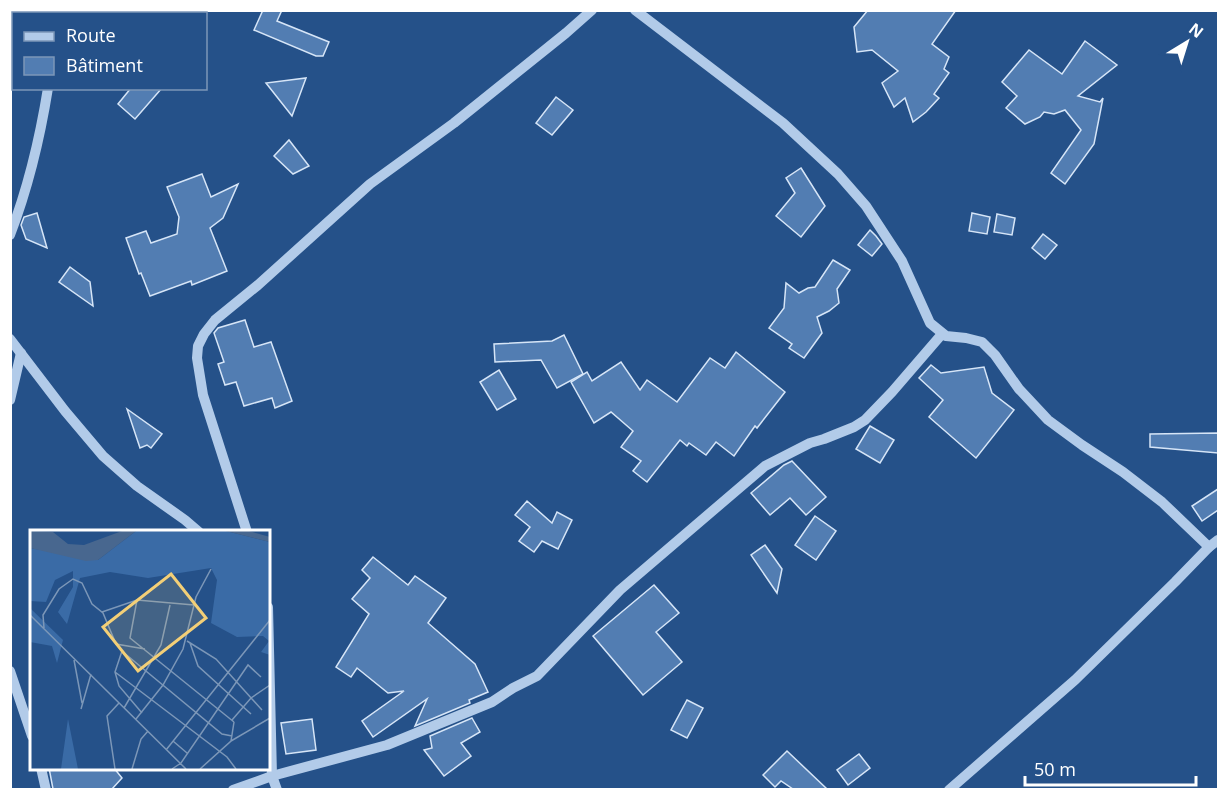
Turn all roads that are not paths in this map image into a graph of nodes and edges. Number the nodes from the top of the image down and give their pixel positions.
1 (592, 10) edge
2 (635, 10) edge
3 (48, 90) edge
4 (10, 235) edge
5 (942, 334) junction
6 (10, 339) edge
7 (21, 353) junction
8 (10, 400) edge
9 (198, 530) edge
10 (246, 530) edge
11 (1214, 544) edge
12 (270, 664) edge
13 (10, 671) edge
14 (30, 730) edge
15 (41, 770) edge
16 (272, 776) junction
17 (46, 789) edge
18 (232, 789) edge
19 (277, 789) edge
20 (950, 789) edge

1 - 10 street
2 - 5 street
3 - 4 street
5 - 11 street
5 - 16 street
6 - 7 street
7 - 8 street
7 - 9 street
11 - 20 street
12 - 16 street
13 - 14 street
15 - 17 street
16 - 18 street
16 - 19 street

